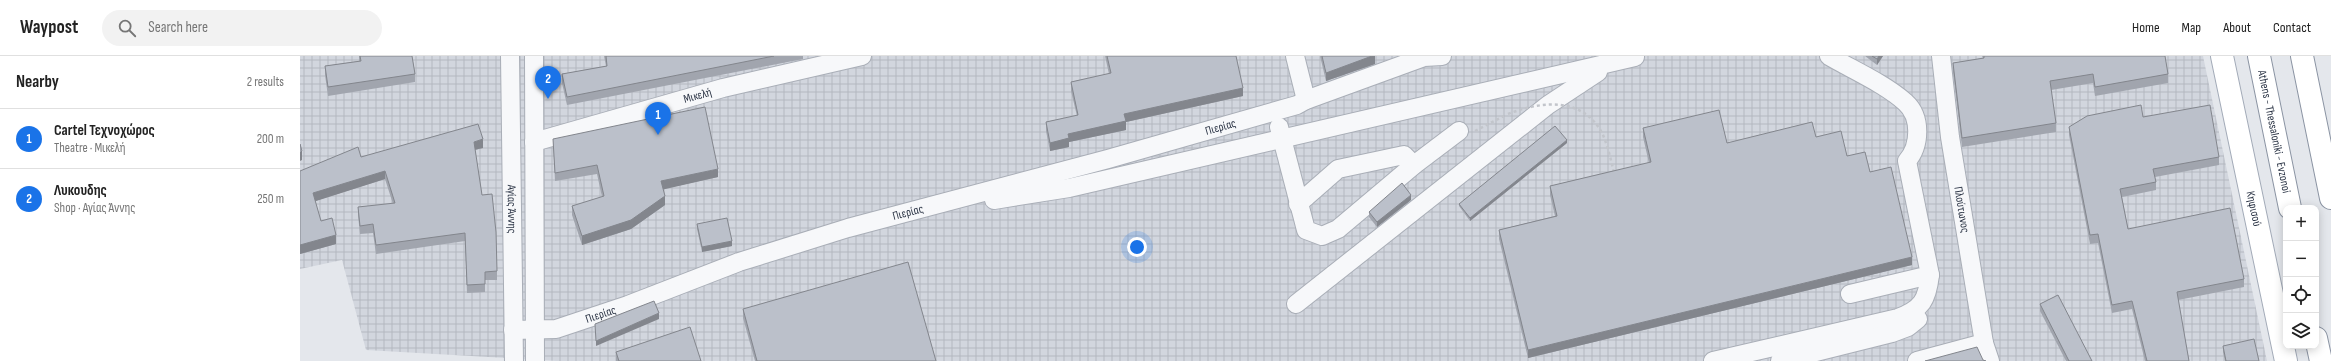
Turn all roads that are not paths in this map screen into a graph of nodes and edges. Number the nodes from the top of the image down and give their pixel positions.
1 (510, 56) edge
2 (534, 56) edge
3 (862, 56) edge
4 (1295, 56) edge
5 (1442, 56) edge
6 (1829, 56) edge
7 (1941, 56) edge
8 (2222, 56) edge
9 (2259, 56) edge
10 (2302, 56) edge
11 (1639, 57) edge
12 (1306, 100) junction
13 (1275, 112) junction
14 (1460, 131) road end
15 (1281, 138) junction
16 (534, 142) junction
17 (1414, 165) junction
18 (964, 197) junction
19 (2331, 198) edge
20 (1298, 204) junction
21 (2289, 205) edge
22 (1930, 275) junction
23 (1850, 294) dead end
24 (1296, 304) dead end
25 (513, 330) junction
26 (534, 330) junction
27 (1984, 343) junction
28 (2318, 349) edge
29 (514, 361) edge
30 (535, 361) edge
31 (1713, 361) edge
32 (1780, 361) edge
33 (1917, 361) edge
34 (1990, 361) edge
35 (2286, 361) edge
36 (2321, 361) edge

1 - 25 street, Αγίας Άννης
2 - 16 street, Αγίας Άννης
3 - 16 street, Μικελή
4 - 12 street
5 - 12 street, Πιερίας
6 - 22 street
7 - 27 street, Πλούτωνος
8 - 35 main road, Κηφισού
9 - 21 main road, Athens - Thessaloniki - Evzonoi
10 - 19 main road
11 - 15 street
11 - 24 street
12 - 13 street, Πιερίας
13 - 15 street
13 - 18 street, Πιερίας
14 - 17 street
15 - 18 street
15 - 20 street
16 - 26 street, Αγίας Άννης
17 - 20 street
17 - 20 street
18 - 26 street, Πιερίας
22 - 23 street
22 - 31 street
22 - 32 street
25 - 26 street, Πιερίας
25 - 29 street, Αγίας Άννης
26 - 30 street, Αγίας Άννης
27 - 33 street
27 - 34 street, Πλούτωνος
28 - 36 main road

